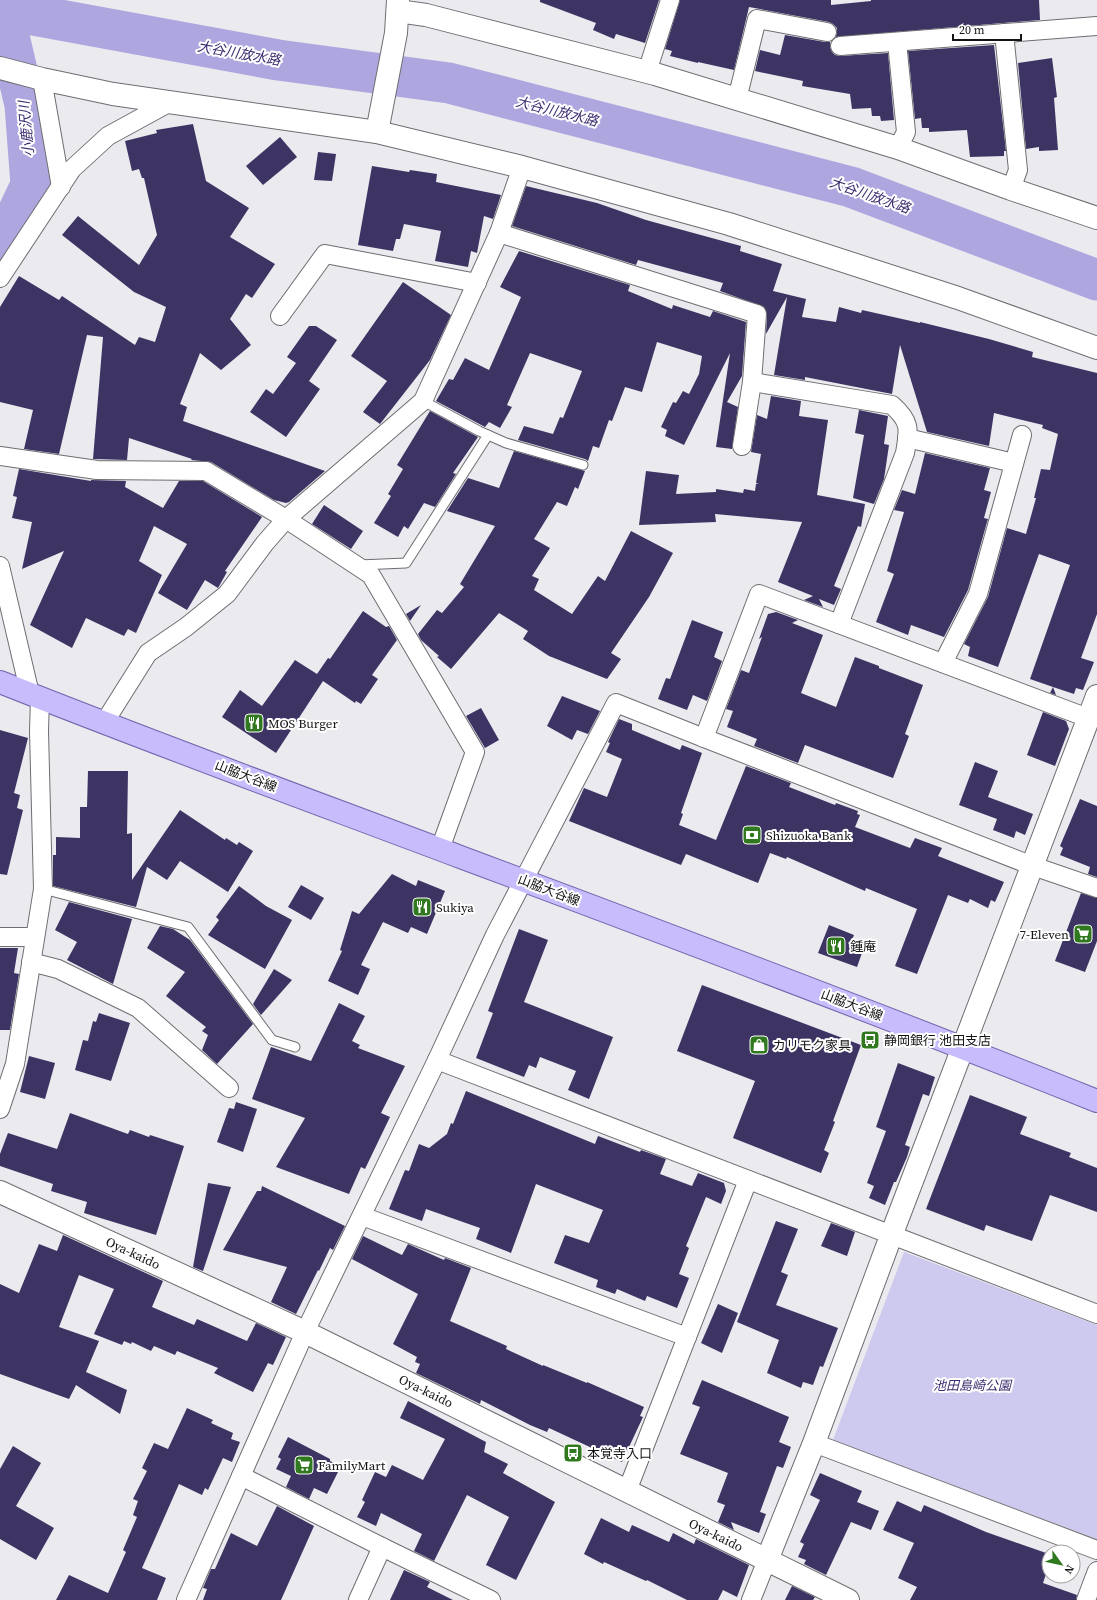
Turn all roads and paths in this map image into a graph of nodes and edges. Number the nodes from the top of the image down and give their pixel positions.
1 (670, 0) edge
2 (398, 5) edge
3 (1097, 26) edge
4 (827, 32) dead end
5 (1004, 33) junction
6 (897, 42) junction
7 (840, 46) dead end
8 (0, 68) edge
9 (647, 72) junction
10 (42, 79) junction
11 (737, 98) junction
12 (172, 101) junction
13 (377, 132) junction
14 (898, 148) junction
15 (522, 167) junction
16 (61, 187) junction
17 (1011, 189) junction
18 (1097, 218) edge
19 (499, 233) junction
20 (0, 278) edge
21 (477, 283) junction
22 (280, 316) dead end
23 (1097, 348) edge
24 (752, 382) junction
25 (423, 401) junction
26 (488, 435) junction
27 (1022, 435) dead end
28 (907, 438) junction
29 (742, 446) dead end
30 (0, 456) edge
31 (1014, 464) junction
32 (583, 465) dead end
33 (286, 519) junction
34 (356, 565) junction
35 (0, 566) edge
36 (839, 624) junction
37 (943, 663) junction
38 (0, 682) edge
39 (35, 696) junction
40 (1097, 696) edge
41 (1088, 718) junction
42 (104, 723) junction
43 (704, 738) junction
44 (440, 849) junction
45 (1033, 866) junction
46 (524, 880) junction
47 (1097, 888) edge
48 (43, 889) junction
49 (0, 937) edge
50 (36, 937) junction
51 (31, 962) junction
52 (963, 1047) junction
53 (295, 1048) dead end
54 (437, 1060) junction
55 (229, 1088) dead end
56 (1097, 1101) edge
57 (0, 1109) edge
58 (748, 1180) junction
59 (0, 1192) edge
60 (362, 1216) junction
61 (891, 1236) junction
62 (1097, 1314) edge
63 (305, 1332) junction
64 (687, 1337) junction
65 (814, 1442) junction
66 (242, 1476) junction
67 (628, 1491) junction
68 (382, 1547) junction
69 (1097, 1550) edge
70 (767, 1560) junction
71 (1097, 1571) edge
72 (838, 1598) edge
73 (186, 1600) edge
74 (358, 1600) edge
75 (491, 1600) edge
76 (751, 1600) edge
77 (1086, 1600) edge

1 - 9 street
2 - 9 street
2 - 13 street
3 - 5 street
4 - 11 street
5 - 6 street
5 - 17 street
6 - 7 street
6 - 14 street
8 - 10 street
9 - 11 street
10 - 12 street
10 - 16 street
11 - 14 street
12 - 13 street
12 - 16 street
13 - 15 street
14 - 17 street
15 - 19 street
15 - 23 street
16 - 20 street
17 - 18 street
19 - 21 street
19 - 24 street
21 - 22 street
21 - 25 street
24 - 28 street
24 - 29 street
25 - 26 lane
25 - 33 street
26 - 32 lane
26 - 34 lane
27 - 31 street
28 - 31 street
28 - 36 street
30 - 33 street
31 - 37 street
33 - 34 street
33 - 42 street
34 - 44 street
35 - 39 street
36 - 37 street
36 - 43 street
37 - 41 street
38 - 39 main road, 山脇大谷線
39 - 42 main road, 山脇大谷線
39 - 48 street
40 - 41 street
41 - 45 street
42 - 44 main road, 山脇大谷線
43 - 45 street
43 - 46 street
44 - 46 main road, 山脇大谷線
45 - 47 street
45 - 52 street
46 - 52 main road, 山脇大谷線
46 - 54 street
48 - 50 street
48 - 53 lane
49 - 50 street
50 - 51 street
51 - 55 street
51 - 57 street
52 - 56 main road, 山脇大谷線
52 - 61 street
54 - 58 street
54 - 60 street
58 - 61 street
58 - 64 street
59 - 63 street, Oya-kaido
60 - 63 street
60 - 64 street
61 - 62 street
61 - 65 street
63 - 66 street
63 - 67 street, Oya-kaido
64 - 67 street
65 - 69 street
65 - 70 street
66 - 68 street
66 - 73 street
67 - 70 street, Oya-kaido
68 - 74 street
68 - 75 street
70 - 72 street, Oya-kaido
70 - 76 street
71 - 77 street

